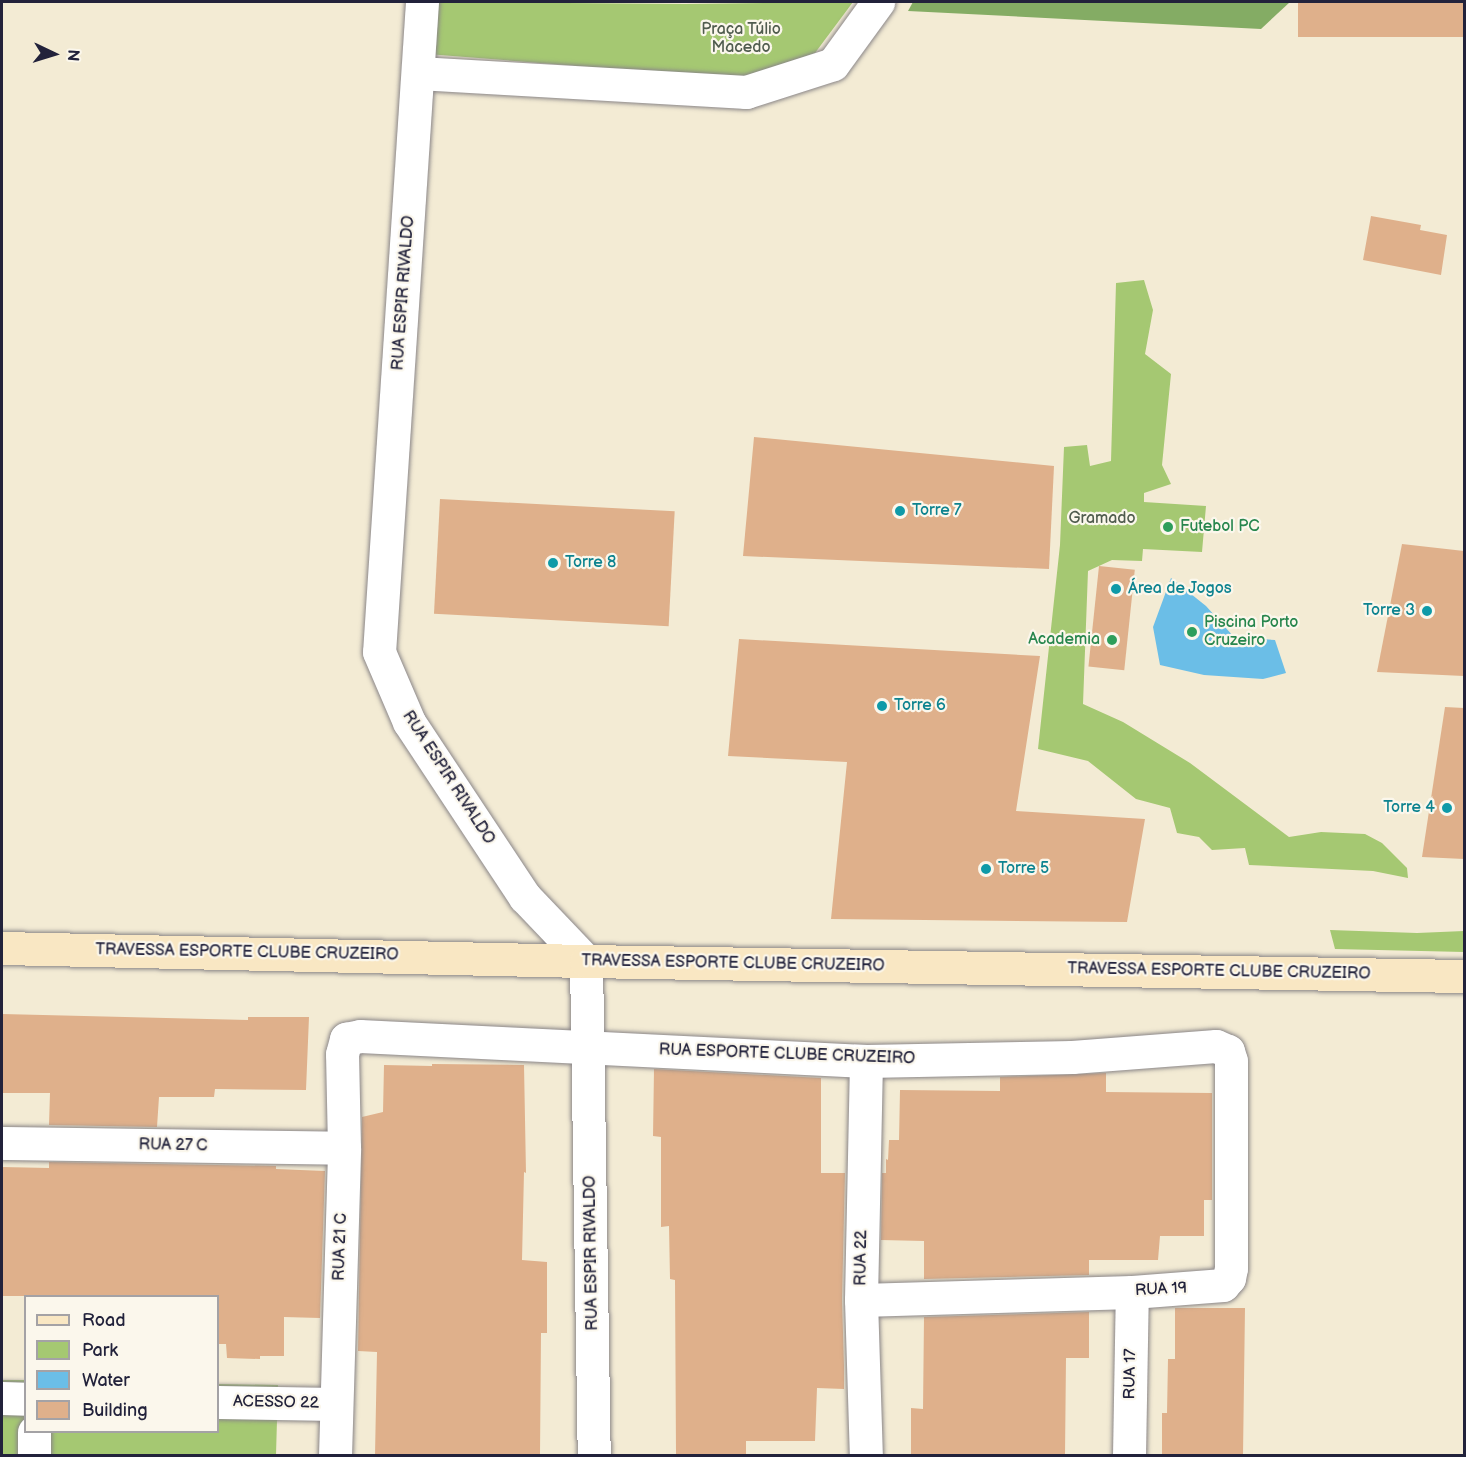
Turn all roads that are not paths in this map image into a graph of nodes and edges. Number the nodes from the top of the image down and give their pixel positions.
1 (422, 2) edge
2 (878, 2) edge
3 (418, 73) junction
4 (2, 948) edge
5 (586, 961) junction
6 (1464, 975) edge
7 (346, 1039) joint
8 (589, 1048) junction
9 (1228, 1051) joint
10 (866, 1060) junction
11 (2, 1143) edge
12 (344, 1148) junction
13 (1132, 1292) junction
14 (861, 1300) junction
15 (2, 1398) edge
16 (24, 1399) edge
17 (219, 1402) edge
18 (335, 1404) junction
19 (34, 1433) edge
20 (34, 1455) edge
21 (335, 1455) edge
22 (594, 1455) edge
23 (866, 1455) edge
24 (1129, 1455) edge

1 - 3 street, RUA ESPIR RIVALDO
2 - 3 street
3 - 5 street, RUA ESPIR RIVALDO
4 - 5 street, TRAVESSA ESPORTE CLUBE CRUZEIRO
5 - 6 street, TRAVESSA ESPORTE CLUBE CRUZEIRO
5 - 8 street, RUA ESPIR RIVALDO
7 - 8 street, RUA ESPORTE CLUBE CRUZEIRO
7 - 12 street, RUA 21 C
8 - 10 street, RUA ESPORTE CLUBE CRUZEIRO
8 - 22 street, RUA ESPIR RIVALDO
9 - 10 street, RUA ESPORTE CLUBE CRUZEIRO
9 - 13 street, RUA 19
10 - 14 street, RUA 22
11 - 12 street, RUA 27 C
12 - 18 street, RUA 21 C
13 - 14 street, RUA 19
13 - 24 street, RUA 17
14 - 23 street, RUA 22
15 - 16 street
17 - 18 street, ACESSO 22
18 - 21 street, RUA 21 C
19 - 20 street

